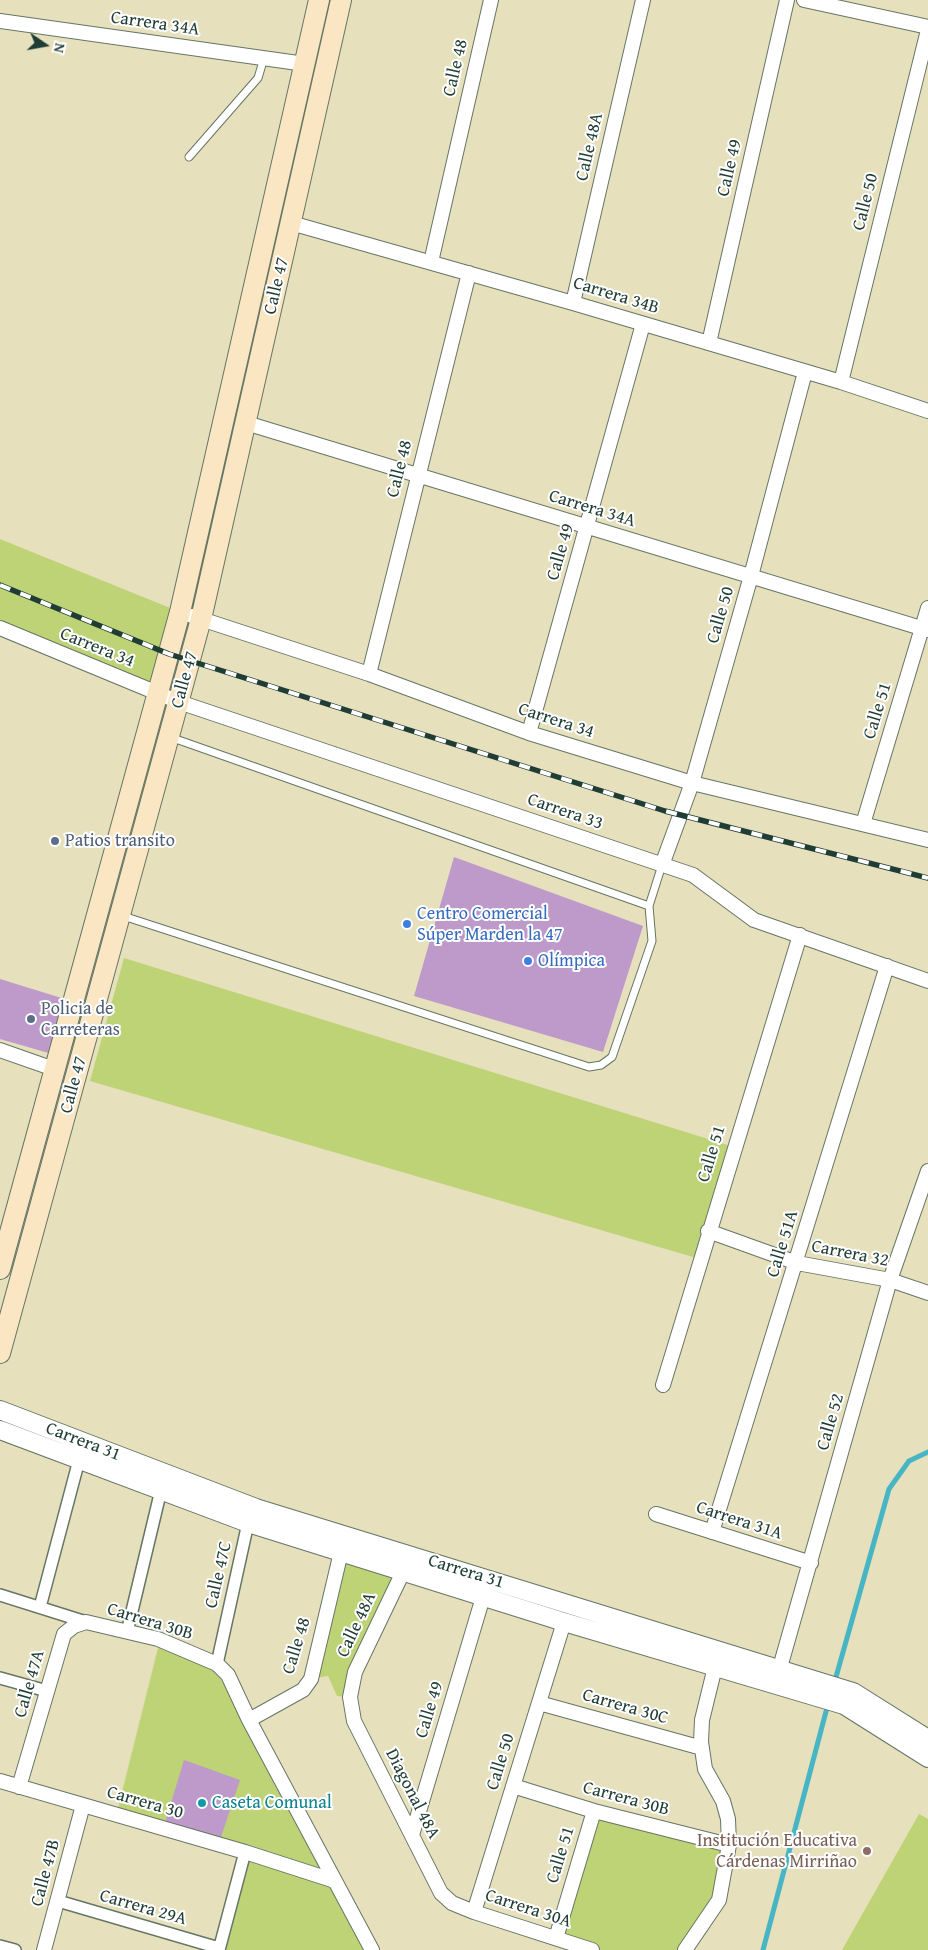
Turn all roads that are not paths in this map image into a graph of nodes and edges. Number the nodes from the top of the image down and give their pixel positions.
1 (319, 0) edge
2 (341, 0) edge
3 (491, 0) edge
4 (643, 0) edge
5 (787, 0) edge
6 (804, 0) edge
7 (840, 4) edge
8 (0, 21) edge
9 (928, 29) edge
10 (264, 58) junction
11 (305, 64) junction
12 (189, 156) dead end
13 (291, 223) junction
14 (431, 262) junction
15 (469, 273) junction
16 (573, 303) junction
17 (643, 324) junction
18 (710, 343) junction
19 (805, 372) junction
20 (841, 382) junction
21 (928, 411) edge
22 (246, 423) junction
23 (417, 475) junction
24 (587, 527) junction
25 (751, 576) junction
26 (928, 608) edge
27 (180, 612) junction
28 (201, 619) junction
29 (0, 628) edge
30 (926, 630) edge
31 (369, 674) junction
32 (158, 693) junction
33 (179, 702) junction
34 (529, 733) junction
35 (169, 737) junction
36 (692, 783) junction
37 (863, 824) junction
38 (928, 840) edge
39 (662, 865) junction
40 (649, 906) junction
41 (120, 915) junction
42 (800, 935) junction
43 (887, 966) junction
44 (928, 981) edge
45 (0, 1050) edge
46 (54, 1069) junction
47 (928, 1172) edge
48 (708, 1231) junction
49 (797, 1263) junction
50 (0, 1269) edge
51 (890, 1280) junction
52 (928, 1293) edge
53 (0, 1353) edge
54 (663, 1385) dead end
55 (0, 1410) edge
56 (0, 1430) edge
57 (79, 1460) junction
58 (152, 1481) junction
59 (656, 1514) dead end
60 (248, 1523) junction
61 (712, 1532) junction
62 (341, 1552) junction
63 (811, 1563) junction
64 (403, 1572) junction
65 (0, 1594) edge
66 (483, 1597) junction
67 (40, 1607) junction
68 (564, 1622) junction
69 (80, 1624) junction
70 (127, 1632) junction
71 (217, 1664) junction
72 (715, 1667) junction
73 (777, 1676) junction
74 (0, 1678) edge
75 (47, 1691) junction
76 (350, 1697) joint
77 (844, 1697) junction
78 (539, 1703) junction
79 (249, 1720) junction
80 (928, 1739) edge
81 (702, 1748) junction
82 (928, 1758) edge
83 (0, 1781) edge
84 (19, 1786) junction
85 (513, 1786) junction
86 (83, 1805) junction
87 (594, 1811) junction
88 (412, 1834) junction
89 (729, 1845) junction
90 (245, 1852) junction
91 (335, 1881) junction
92 (58, 1901) junction
93 (452, 1903) joint
94 (474, 1912) junction
95 (556, 1938) junction
96 (0, 1946) edge
97 (219, 1949) edge
98 (14, 1950) edge
99 (44, 1950) edge
100 (372, 1950) edge
101 (592, 1950) edge
102 (685, 1950) edge

1 - 11 main road, Calle 47
2 - 13 main road, Calle 47
3 - 14 street, Calle 48
4 - 16 street, Calle 48A
5 - 18 street, Calle 49
6 - 7 street
7 - 9 street
8 - 10 street, Carrera 34A
9 - 20 street, Calle 50
10 - 11 street, Carrera 34A
10 - 12 lane
11 - 27 main road, Calle 47
13 - 14 street, Carrera 34B
13 - 22 main road, Calle 47
14 - 15 street, Carrera 34B
15 - 16 street, Carrera 34B
15 - 23 street, Calle 48
16 - 17 street, Carrera 34B
17 - 18 street, Carrera 34B
17 - 24 street, Calle 49
18 - 19 street, Carrera 34B
19 - 20 street, Carrera 34B
19 - 25 street, Calle 50
20 - 21 street, Carrera 34B
22 - 23 street, Carrera 34A
22 - 28 main road, Calle 47
23 - 24 street, Carrera 34A
23 - 31 street, Calle 48
24 - 25 street, Carrera 34A
24 - 34 street, Calle 49
25 - 30 street, Carrera 34A
25 - 36 street, Calle 50
26 - 30 street, Calle 51
27 - 28 street, Carrera 34
27 - 32 main road, Calle 47
28 - 31 street, Carrera 34
28 - 33 main road, Calle 47
29 - 32 street, Carrera 34
30 - 37 street, Calle 51
31 - 34 street, Carrera 34
32 - 33 street, Carrera 34
32 - 46 main road, Calle 47
33 - 35 main road, Calle 47
33 - 39 street, Carrera 33
34 - 36 street, Carrera 34
35 - 40 lane
35 - 41 main road, Calle 47
36 - 37 street, Carrera 34
36 - 39 street, Calle 50
37 - 38 street, Carrera 34
39 - 40 lane
39 - 42 street, Carrera 33
40 - 41 lane
41 - 53 main road, Calle 47
42 - 43 street, Carrera 33
42 - 48 street, Calle 51
43 - 44 street, Carrera 33
43 - 49 street, Calle 51A
45 - 46 street
46 - 50 main road, Calle 47
47 - 51 street, Calle 52
48 - 49 street, Carrera 32
48 - 54 street, Calle 51
49 - 51 street, Carrera 32
49 - 61 street, Calle 51A
51 - 52 street, Carrera 32
51 - 63 street, Calle 52
55 - 58 street, Carrera 31
56 - 57 street, Carrera 31
57 - 58 street, Carrera 31
57 - 67 street
58 - 60 street, Carrera 31
58 - 70 street
58 - 73 street, Carrera 31
59 - 61 street, Carrera 31A
60 - 62 street, Carrera 31
60 - 71 street, Calle 47C
61 - 63 street, Carrera 31A
62 - 64 street, Carrera 31
62 - 79 street, Calle 48
63 - 73 street, Calle 52
64 - 66 street, Carrera 31
64 - 76 street, Calle 48A
65 - 67 street, Carrera 30B
66 - 68 street, Carrera 31
66 - 88 street, Calle 49
67 - 69 street, Carrera 30B
68 - 72 street, Carrera 31
68 - 78 street, Calle 50
69 - 70 street, Carrera 30B
69 - 75 street, Calle 47A
70 - 71 street, Carrera 30B
71 - 79 street, Carrera 30B
72 - 73 street, Carrera 31
72 - 81 street
73 - 77 street, Carrera 31
74 - 75 street
75 - 84 street, Calle 47A
76 - 88 street, Diagonal 48A
77 - 80 street, Carrera 31
77 - 82 street, Carrera 31
78 - 81 street, Carrera 30C
78 - 85 street, Calle 50
79 - 91 street, Carrera 30B
81 - 89 street
83 - 84 street, Carrera 30
84 - 86 street, Carrera 30
85 - 87 street, Carrera 30B
85 - 94 street, Calle 50
86 - 90 street, Carrera 30
86 - 92 street, Calle 47B
87 - 89 street, Carrera 30B
87 - 95 street, Calle 51
88 - 93 street, Diagonal 48A
89 - 102 street
90 - 91 street, Carrera 30
90 - 97 street
91 - 100 street, Carrera 30B
92 - 97 street, Carrera 29A
92 - 99 street, Calle 47B
93 - 94 street, Carrera 30A
94 - 95 street, Carrera 30A
95 - 101 street, Carrera 30A
96 - 98 street

